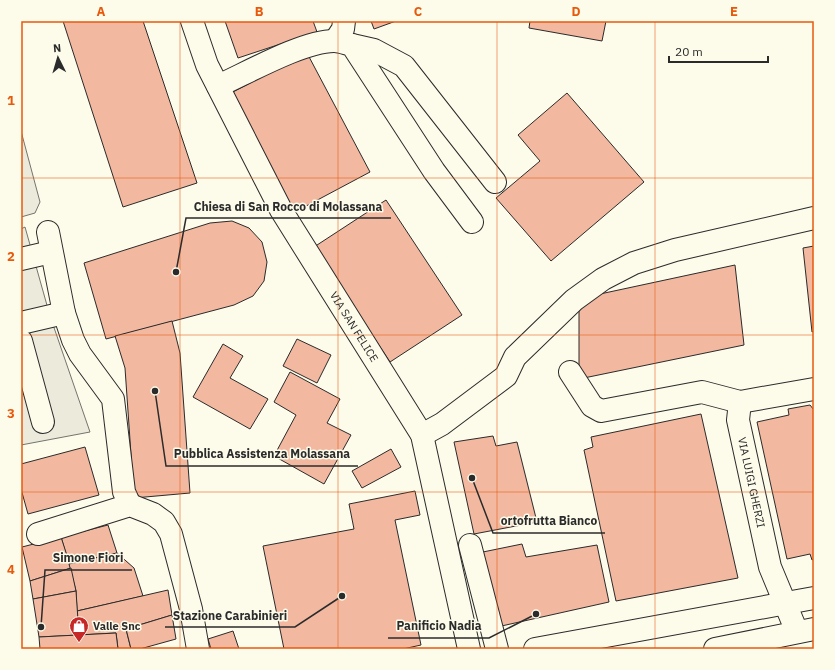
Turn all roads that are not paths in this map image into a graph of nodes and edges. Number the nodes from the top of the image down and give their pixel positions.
1 (192, 21) edge
2 (344, 21) edge
3 (343, 43) junction
4 (218, 86) junction
5 (495, 182) dead end
6 (814, 218) edge
7 (472, 222) dead end
8 (21, 259) edge
9 (64, 313) junction
10 (21, 323) edge
11 (21, 341) edge
12 (570, 372) dead end
13 (814, 389) edge
14 (740, 402) junction
15 (43, 422) dead end
16 (422, 435) junction
17 (130, 505) junction
18 (38, 534) dead end
19 (470, 545) dead end
20 (814, 598) edge
21 (786, 604) junction
22 (805, 630) edge
23 (198, 649) edge
24 (469, 649) edge
25 (497, 649) edge
26 (535, 649) edge
27 (715, 649) edge

1 - 4 street, VIA SAN FELICE
2 - 3 street
3 - 4 street
3 - 5 street
3 - 7 street
4 - 16 street, VIA SAN FELICE
6 - 16 street
8 - 9 street
9 - 10 street
9 - 17 street
11 - 15 street
12 - 14 street
13 - 14 street
14 - 21 street, VIA LUIGI GHERZI
16 - 24 street, VIA SAN FELICE
17 - 18 street
17 - 23 street
19 - 25 street
20 - 21 street
21 - 22 street, VIA LUIGI GHERZI
21 - 26 street
22 - 27 street

